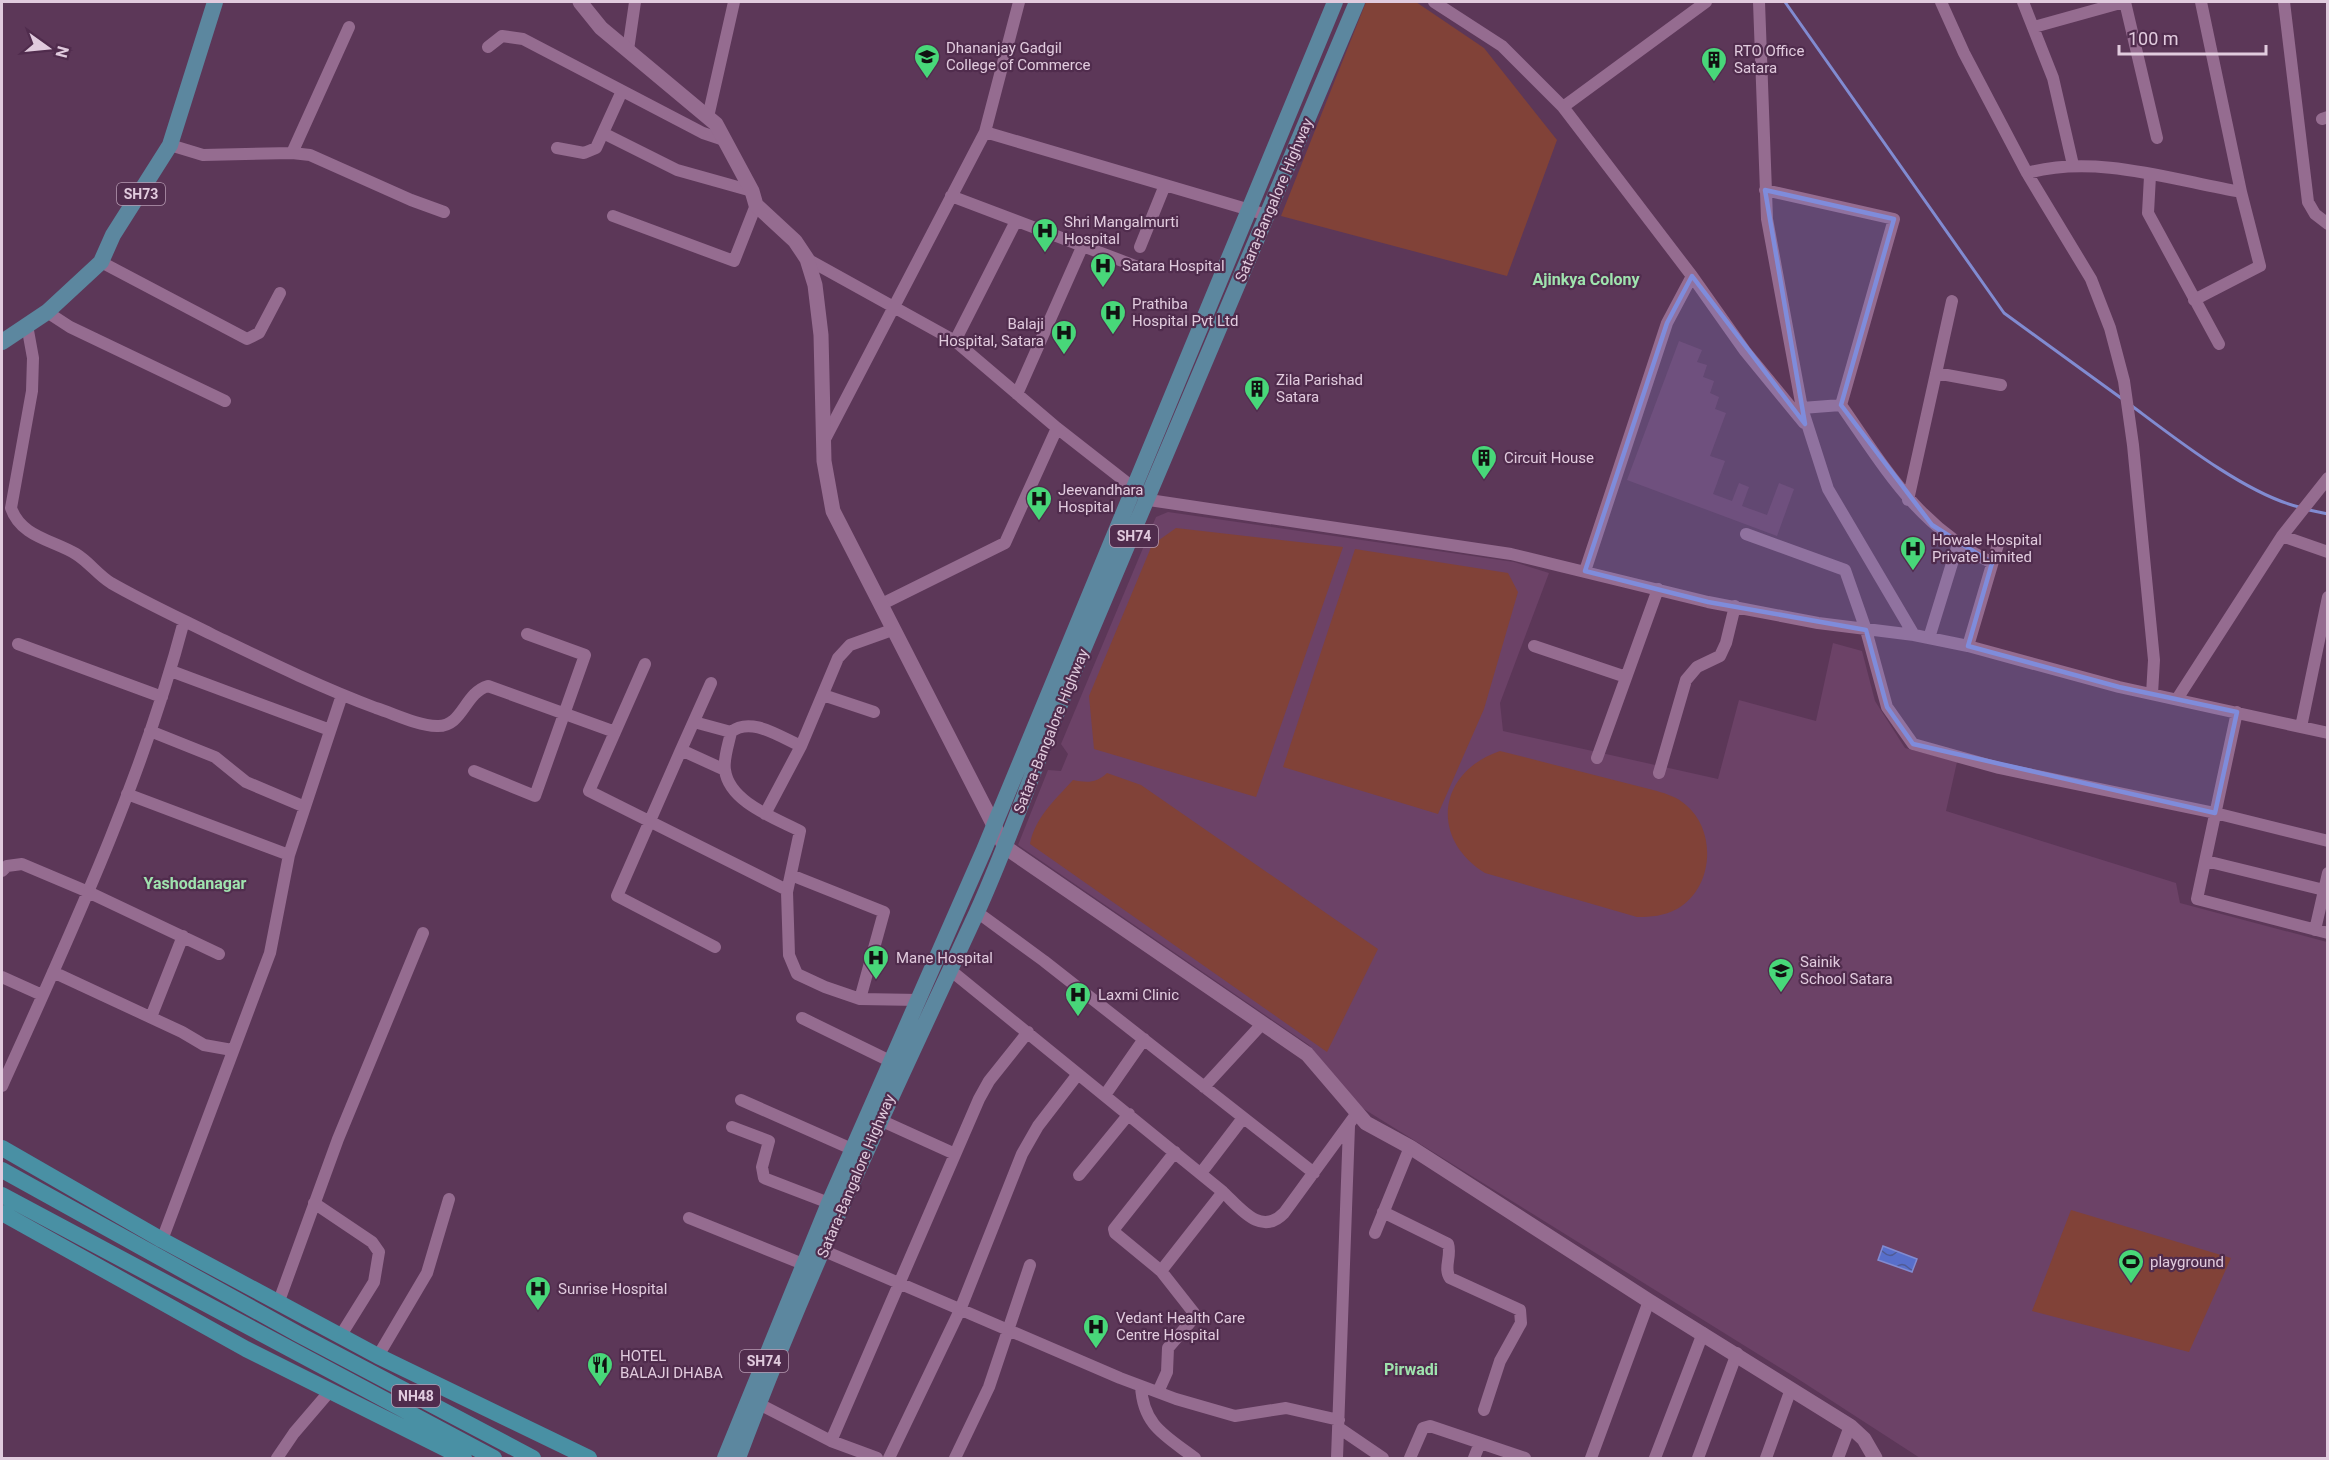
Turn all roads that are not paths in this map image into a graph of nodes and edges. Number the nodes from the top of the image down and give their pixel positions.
1 (215, 2) edge
2 (580, 2) edge
3 (635, 2) edge
4 (734, 2) edge
5 (1019, 2) edge
6 (1335, 2) edge
7 (1357, 2) edge
8 (1434, 2) edge
9 (1706, 2) edge
10 (1759, 2) edge
11 (1941, 2) edge
12 (2023, 2) edge
13 (2124, 2) edge
14 (2201, 2) edge
15 (2284, 2) edge
16 (349, 27) dead end
17 (2034, 27) junction
18 (488, 47) dead end
19 (628, 50) junction
20 (622, 91) junction
21 (1563, 107) junction
22 (708, 117) junction
23 (985, 132) junction
24 (603, 133) junction
25 (2157, 138) dead end
26 (724, 140) junction
27 (170, 145) junction
28 (557, 148) dead end
29 (292, 153) junction
30 (2073, 165) junction
31 (2027, 173) junction
32 (2150, 176) junction
33 (1165, 185) junction
34 (1766, 190) junction
35 (2241, 192) junction
36 (951, 196) junction
37 (754, 198) junction
38 (1250, 210) junction
39 (444, 212) dead end
40 (1267, 214) junction
41 (613, 216) dead end
42 (1016, 221) junction
43 (2328, 224) edge
44 (1083, 244) junction
45 (1140, 247) dead end
46 (807, 259) junction
47 (102, 262) junction
48 (1138, 267) dead end
49 (1692, 276) junction
50 (280, 293) dead end
51 (2193, 300) junction
52 (1952, 301) dead end
53 (893, 308) junction
54 (47, 312) junction
55 (27, 325) junction
56 (955, 341) junction
57 (2, 342) edge
58 (2219, 344) dead end
59 (1936, 373) junction
60 (2001, 385) dead end
61 (1017, 394) junction
62 (225, 401) dead end
63 (1841, 405) junction
64 (1802, 408) junction
65 (1057, 428) junction
66 (1809, 428) junction
67 (824, 442) junction
68 (2328, 478) edge
69 (1133, 490) junction
70 (1149, 500) junction
71 (1908, 500) junction
72 (1746, 534) dead end
73 (2282, 536) junction
74 (1999, 541) dead end
75 (1958, 543) junction
76 (2328, 552) edge
77 (1992, 563) junction
78 (1585, 572) junction
79 (1658, 590) junction
80 (2328, 597) edge
81 (880, 605) junction
82 (1736, 606) junction
83 (184, 621) junction
84 (892, 630) junction
85 (1866, 630) junction
86 (527, 634) dead end
87 (1914, 635) junction
88 (1929, 638) junction
89 (18, 644) dead end
90 (1534, 646) dead end
91 (1968, 646) junction
92 (645, 664) dead end
93 (171, 671) junction
94 (1626, 677) junction
95 (711, 683) dead end
96 (2152, 693) junction
97 (342, 695) junction
98 (823, 695) junction
99 (162, 697) junction
100 (2177, 699) junction
101 (874, 712) dead end
102 (2237, 712) junction
103 (566, 714) junction
104 (694, 722) junction
105 (2301, 727) junction
106 (330, 730) junction
107 (150, 731) junction
108 (615, 732) junction
109 (731, 732) junction
110 (2328, 733) edge
111 (801, 746) junction
112 (681, 750) junction
113 (1597, 758) dead end
114 (725, 770) junction
115 (474, 771) dead end
116 (1659, 772) dead end
117 (126, 794) junction
118 (305, 807) junction
119 (2215, 813) junction
120 (765, 814) junction
121 (650, 821) junction
122 (994, 826) junction
123 (2328, 841) edge
124 (1005, 847) junction
125 (289, 855) junction
126 (2205, 861) junction
127 (2, 871) edge
128 (2328, 873) edge
129 (791, 875) junction
130 (787, 890) junction
131 (86, 891) junction
132 (2324, 891) junction
133 (977, 912) junction
134 (2321, 931) edge
135 (423, 933) dead end
136 (183, 936) junction
137 (715, 947) dead end
138 (219, 954) dead end
139 (949, 969) junction
140 (53, 972) junction
141 (2, 977) edge
142 (42, 995) junction
143 (860, 999) junction
144 (919, 1000) junction
145 (151, 1017) junction
146 (802, 1018) dead end
147 (1262, 1024) junction
148 (1028, 1032) junction
149 (1144, 1039) junction
150 (232, 1050) junction
151 (892, 1062) junction
152 (1078, 1074) junction
153 (2, 1086) edge
154 (1204, 1087) junction
155 (1105, 1095) junction
156 (741, 1100) dead end
157 (1129, 1114) junction
158 (1243, 1118) junction
159 (1353, 1118) junction
160 (880, 1120) junction
161 (732, 1126) dead end
162 (1410, 1147) junction
163 (2, 1148) edge
164 (854, 1150) junction
165 (1175, 1152) junction
166 (955, 1154) junction
167 (2, 1170) edge
168 (1201, 1173) junction
169 (1314, 1173) junction
170 (1079, 1175) dead end
171 (1223, 1192) junction
172 (2, 1195) edge
173 (448, 1199) dead end
174 (314, 1203) junction
175 (829, 1203) junction
176 (1383, 1212) junction
177 (2, 1213) edge
178 (689, 1218) dead end
179 (1376, 1233) dead end
180 (162, 1240) junction
181 (818, 1248) junction
182 (803, 1264) junction
183 (1030, 1265) dead end
184 (1161, 1271) junction
185 (899, 1284) junction
186 (279, 1300) junction
187 (1649, 1301) junction
188 (960, 1310) junction
189 (1010, 1331) junction
190 (1703, 1333) junction
191 (341, 1335) junction
192 (1737, 1353) junction
193 (378, 1356) junction
194 (1141, 1386) junction
195 (1791, 1389) junction
196 (330, 1391) junction
197 (1158, 1392) junction
198 (759, 1404) junction
199 (1484, 1410) dead end
200 (1339, 1424) junction
201 (1850, 1426) junction
202 (831, 1441) junction
203 (1480, 1443) junction
204 (277, 1458) edge
205 (464, 1458) edge
206 (494, 1458) edge
207 (534, 1458) edge
208 (588, 1458) edge
209 (725, 1458) edge
210 (738, 1458) edge
211 (877, 1458) edge
212 (889, 1458) edge
213 (955, 1458) edge
214 (1196, 1458) edge
215 (1337, 1458) edge
216 (1383, 1458) edge
217 (1410, 1458) edge
218 (1474, 1458) edge
219 (1525, 1458) edge
220 (1591, 1458) edge
221 (1655, 1458) edge
222 (1698, 1458) edge
223 (1766, 1458) edge
224 (1838, 1458) edge
225 (1875, 1458) edge

1 - 27 main road, SH73
2 - 19 street
3 - 19 street
4 - 22 street
5 - 23 street
6 - 38 main road, Satara-Bangalore Highway / SH74
7 - 40 main road, Satara-Bangalore Highway / SH74
8 - 21 street
9 - 21 street
10 - 34 street
11 - 31 street
12 - 17 street
13 - 17 street
13 - 25 street
14 - 35 street
15 - 43 street
16 - 29 street
17 - 30 street
18 - 20 street
19 - 22 street
20 - 24 street
20 - 26 street
21 - 49 street
22 - 26 street
23 - 33 street
23 - 36 street
24 - 28 street
24 - 37 street
26 - 37 street
27 - 29 street
27 - 47 main road, SH73
29 - 39 street
30 - 31 street
30 - 32 street
31 - 96 street
32 - 35 street
32 - 51 street
33 - 38 street
33 - 45 street
34 - 63 street
34 - 64 street
35 - 51 street
36 - 42 street
36 - 53 street
37 - 41 street
37 - 46 street
38 - 40 street
38 - 69 main road, Satara-Bangalore Highway / SH74
40 - 70 main road, Satara-Bangalore Highway / SH74
42 - 44 street
42 - 56 street
44 - 48 street
44 - 61 street
46 - 53 street
46 - 67 street
47 - 50 street
47 - 54 main road, SH73
49 - 66 street
49 - 78 street
51 - 58 street
52 - 59 street
53 - 56 street
53 - 67 street
54 - 55 main road, SH73
54 - 62 street
55 - 57 main road, SH73
55 - 83 street
56 - 61 street
59 - 60 street
59 - 71 street
61 - 65 street
63 - 64 street
63 - 71 street
64 - 66 street
65 - 69 street
65 - 81 street
66 - 87 street
67 - 81 street
68 - 73 street
69 - 70 street
69 - 122 main road, Satara-Bangalore Highway / SH74
70 - 78 street
70 - 124 main road, Satara-Bangalore Highway / SH74
71 - 75 street
72 - 85 street
73 - 76 street
73 - 100 street
74 - 77 street
75 - 77 street
75 - 88 street
77 - 91 street
78 - 79 street
79 - 82 street
79 - 94 street
80 - 105 street
81 - 84 street
82 - 85 street
82 - 116 street
83 - 93 street
83 - 97 street
84 - 98 street
84 - 122 street
85 - 87 street
85 - 119 street
86 - 103 street
87 - 88 street
88 - 91 street
89 - 99 street
90 - 94 street
91 - 96 street
92 - 108 street
93 - 99 street
93 - 106 street
94 - 113 street
95 - 104 street
96 - 100 street
97 - 103 street
97 - 106 street
98 - 101 street
98 - 111 street
99 - 107 street
100 - 102 street
102 - 105 street
102 - 119 street
103 - 108 street
103 - 115 street
104 - 109 street
104 - 112 street
105 - 110 street
106 - 118 street
107 - 117 street
107 - 118 street
108 - 121 street
109 - 111 street
109 - 114 street
111 - 120 street
112 - 114 street
112 - 121 street
114 - 120 street
117 - 125 street
117 - 131 street
118 - 125 street
119 - 123 street
119 - 126 street
120 - 129 street
121 - 130 street
121 - 137 street
122 - 124 street
122 - 144 main road, Satara-Bangalore Highway / SH74
124 - 133 main road, Satara-Bangalore Highway / SH74
124 - 147 street
125 - 150 street
126 - 132 street
126 - 134 street
127 - 131 street
128 - 132 street
129 - 130 street
129 - 143 street
130 - 143 street
131 - 136 street
131 - 140 street
132 - 134 street
133 - 139 main road, Satara-Bangalore Highway / SH74
133 - 149 street
135 - 174 street
136 - 138 street
136 - 145 street
139 - 148 street
139 - 160 main road, Satara-Bangalore Highway / SH74
140 - 142 street
140 - 145 street
141 - 142 street
142 - 153 street
143 - 144 street
144 - 151 main road, Satara-Bangalore Highway / SH74
145 - 150 street
146 - 151 street
147 - 154 street
147 - 159 street
148 - 152 street
148 - 166 street
149 - 154 street
149 - 155 street
150 - 180 street
151 - 164 main road, Satara-Bangalore Highway / SH74
152 - 155 street
152 - 188 street
154 - 158 street
155 - 157 street
156 - 164 street
157 - 165 street
157 - 170 street
158 - 168 street
158 - 169 street
159 - 162 street
159 - 169 street
159 - 200 street
160 - 166 street
160 - 181 main road, Satara-Bangalore Highway / SH74
161 - 175 street
162 - 176 street
162 - 187 street
163 - 180 highway
164 - 175 main road, Satara-Bangalore Highway / SH74
165 - 168 street
165 - 184 street
166 - 185 street
167 - 207 highway, NH48
168 - 171 street
169 - 171 street
171 - 184 street
172 - 206 highway, NH48
173 - 193 street
174 - 186 street
174 - 191 street
175 - 181 main road, Satara-Bangalore Highway / SH74
176 - 179 street
176 - 199 street
177 - 196 highway
178 - 182 street
180 - 186 highway
181 - 182 main road, Satara-Bangalore Highway / SH74
181 - 185 street
181 - 198 main road, Satara-Bangalore Highway / SH74
182 - 209 main road, Satara-Bangalore Highway / SH74
183 - 189 street
184 - 197 street
185 - 188 street
185 - 202 street
186 - 191 highway
187 - 190 street
187 - 220 street
188 - 189 street
188 - 212 street
189 - 194 street
189 - 213 street
190 - 192 street
190 - 221 street
191 - 193 highway
192 - 195 street
192 - 222 street
193 - 208 highway
194 - 197 street
194 - 214 street
195 - 201 street
195 - 223 street
196 - 204 street
196 - 205 highway
197 - 200 street
198 - 202 street
198 - 210 main road, Satara-Bangalore Highway / SH74
200 - 215 street
200 - 216 street
201 - 224 street
201 - 225 street
202 - 211 street
203 - 217 street
203 - 218 street
203 - 219 street

